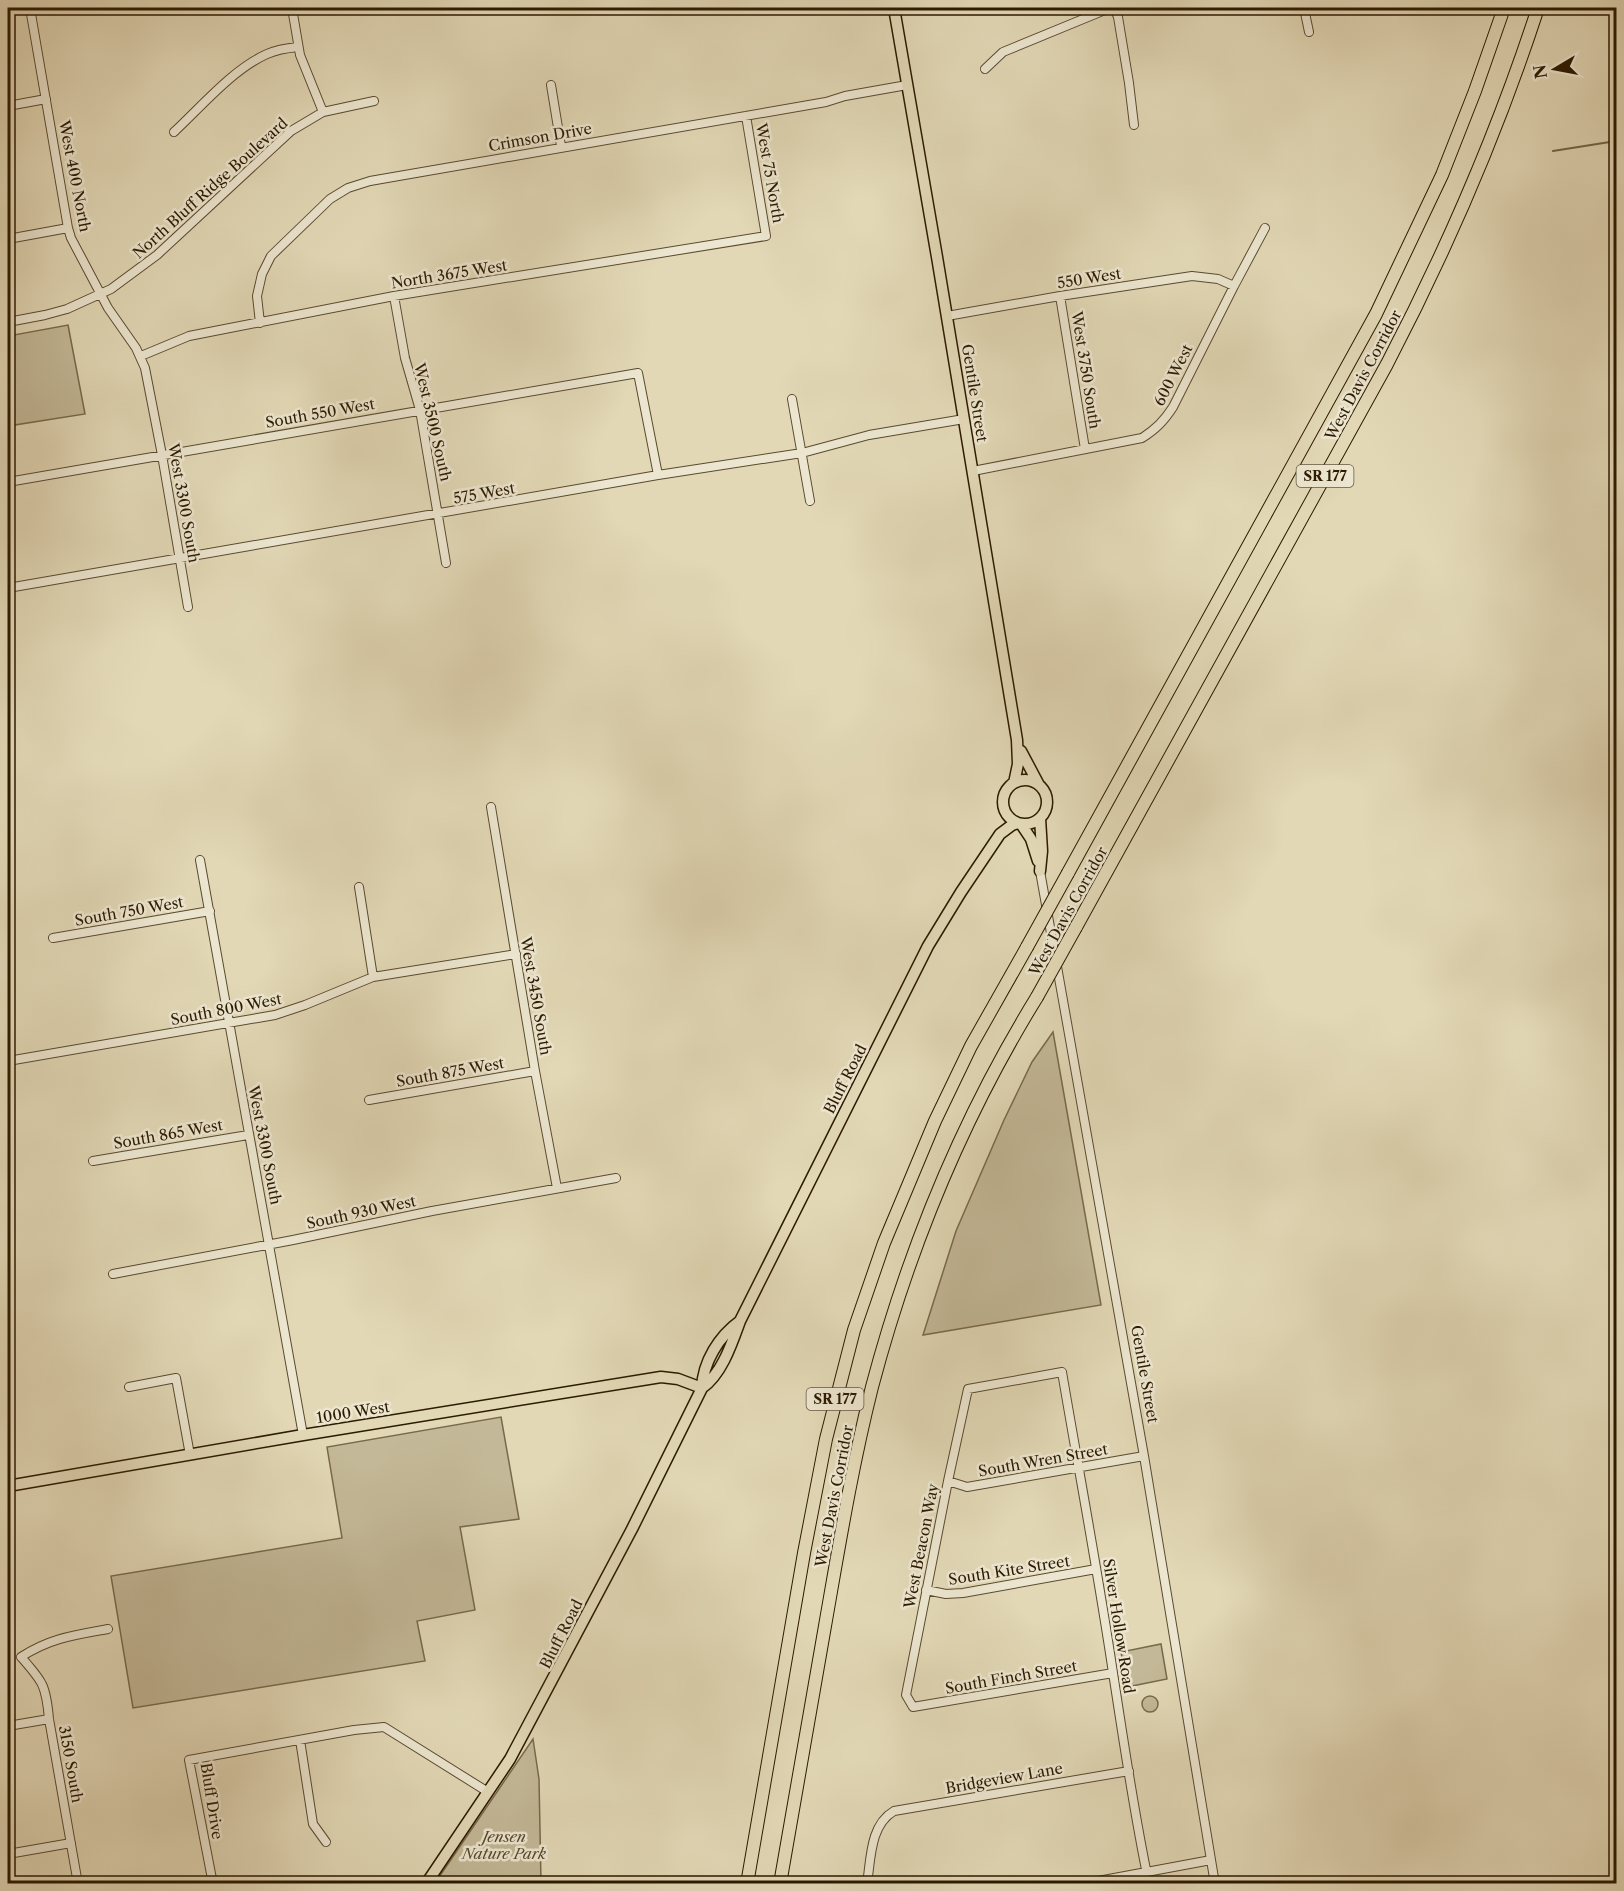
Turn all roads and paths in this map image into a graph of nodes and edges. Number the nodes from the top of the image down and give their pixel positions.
1 (30, 8) edge
2 (292, 8) edge
3 (894, 8) edge
4 (1112, 8) edge
5 (1304, 8) edge
6 (1504, 8) edge
7 (1538, 8) edge
8 (1309, 32) dead end
9 (298, 47) junction
10 (985, 69) dead end
11 (551, 85) dead end
12 (908, 85) junction
13 (46, 99) junction
14 (374, 101) dead end
15 (8, 106) edge
16 (323, 112) junction
17 (746, 116) junction
18 (1134, 125) dead end
19 (174, 132) dead end
20 (561, 146) junction
21 (68, 228) junction
22 (1265, 228) dead end
23 (766, 236) joint
24 (8, 239) edge
25 (1233, 286) junction
26 (101, 294) junction
27 (394, 296) junction
28 (1060, 296) junction
29 (947, 316) junction
30 (8, 322) edge
31 (260, 323) junction
32 (141, 356) junction
33 (792, 399) dead end
34 (152, 404) joint
35 (420, 410) junction
36 (964, 419) junction
37 (1085, 449) junction
38 (802, 453) junction
39 (162, 454) junction
40 (973, 471) junction
41 (658, 476) junction
42 (8, 482) edge
43 (810, 501) dead end
44 (439, 515) junction
45 (180, 560) junction
46 (446, 563) dead end
47 (8, 588) edge
48 (188, 607) dead end
49 (1017, 740) junction
50 (1014, 783) junction
51 (1039, 785) junction
52 (1004, 806) junction
53 (491, 807) dead end
54 (1040, 818) junction
55 (1020, 823) junction
56 (986, 855) junction
57 (200, 860) dead end
58 (1040, 871) junction
59 (359, 887) dead end
60 (210, 911) junction
61 (53, 938) dead end
62 (516, 954) junction
63 (373, 977) junction
64 (230, 1023) junction
65 (8, 1060) edge
66 (535, 1071) junction
67 (369, 1100) dead end
68 (248, 1135) junction
69 (93, 1161) dead end
70 (616, 1178) dead end
71 (557, 1188) junction
72 (270, 1244) junction
73 (113, 1274) dead end
74 (1062, 1372) joint
75 (129, 1387) dead end
76 (702, 1388) junction
77 (303, 1435) junction
78 (190, 1455) junction
79 (1144, 1456) junction
80 (1078, 1467) junction
81 (948, 1481) junction
82 (8, 1486) edge
83 (1096, 1569) junction
84 (926, 1590) junction
85 (108, 1629) dead end
86 (1113, 1673) junction
87 (913, 1707) joint
88 (49, 1719) junction
89 (8, 1726) edge
90 (300, 1740) junction
91 (1129, 1771) junction
92 (488, 1792) junction
93 (326, 1842) dead end
94 (71, 1843) junction
95 (8, 1854) edge
96 (1211, 1860) junction
97 (1146, 1872) junction
98 (78, 1884) edge
99 (213, 1884) edge
100 (426, 1884) edge
101 (747, 1884) edge
102 (780, 1884) edge
103 (867, 1884) edge
104 (1082, 1884) edge
105 (1149, 1884) edge
106 (1215, 1884) edge

1 - 13 street, West 400 North
2 - 9 street
3 - 12 main road, Gentile Street
4 - 10 street
4 - 18 street
5 - 8 street
6 - 101 highway, West Davis Corridor / SR 177, bridge
7 - 102 highway, West Davis Corridor / SR 177, bridge
9 - 16 street
9 - 19 street
11 - 20 street
12 - 17 street, Crimson Drive
12 - 29 main road, Gentile Street
13 - 15 street
13 - 21 street, West 400 North
14 - 16 street, North Bluff Ridge Boulevard
16 - 26 street, North Bluff Ridge Boulevard
17 - 20 street, Crimson Drive
17 - 23 street, West 75 North
20 - 31 street, Crimson Drive
21 - 24 street
21 - 26 street, West 400 North
22 - 25 street, 600 West
23 - 27 street, North 3675 West
25 - 28 street, 550 West
25 - 37 street, 600 West
26 - 30 street, North Bluff Ridge Boulevard
26 - 32 street, West 400 North
27 - 31 street, North 3675 West
27 - 35 street, West 3500 South
28 - 29 street, 550 West
28 - 37 street, West 3750 South
29 - 36 main road, Gentile Street
31 - 32 street, North 3675 West
32 - 34 street, West 400 North
33 - 38 street
34 - 39 street, West 3300 South
35 - 39 street, South 550 West
35 - 41 street, South 550 West
35 - 44 street, West 3500 South
36 - 38 street, 575 West
36 - 40 main road, Gentile Street
37 - 40 street, 600 West
38 - 41 street, 575 West
38 - 43 street
39 - 42 street, South 550 West
39 - 45 street, West 3300 South
40 - 49 main road, Gentile Street
41 - 44 street, 575 West
44 - 45 street, 575 West
44 - 46 street, West 3500 South
45 - 47 street, 575 West
45 - 48 street, West 3300 South
49 - 50 main road, Gentile Street
49 - 51 main road
50 - 51 main road
50 - 52 main road
51 - 54 main road
52 - 55 main road
52 - 56 main road, Bluff Road
53 - 62 street, West 3450 South
54 - 55 main road
54 - 58 main road, Gentile Street
55 - 56 main road, Bluff Road
55 - 58 main road, Gentile Street
56 - 76 main road, Bluff Road
57 - 60 street, West 3300 South
58 - 79 street, Gentile Street
59 - 63 street
60 - 61 street, South 750 West
60 - 64 street, West 3300 South
62 - 63 street, South 800 West
62 - 66 street, West 3450 South
63 - 64 street, South 800 West
64 - 65 street, South 800 West
64 - 68 street, West 3300 South
66 - 67 street, South 875 West
66 - 71 street, West 3450 South
68 - 69 street, South 865 West
68 - 72 street, West 3300 South
70 - 71 street, South 930 West
71 - 72 street, South 930 West
72 - 73 street, South 930 West
72 - 77 street, West 3300 South
74 - 80 street, Silver Hollow Road
74 - 81 street, West Beacon Way
75 - 78 street
76 - 77 main road, 1000 West
76 - 92 main road, Bluff Road
77 - 78 main road, 1000 West
78 - 82 main road, 1000 West
79 - 80 street, South Wren Street
79 - 96 street, Gentile Street
80 - 81 street, South Wren Street
80 - 83 street, Silver Hollow Road
81 - 84 street, West Beacon Way
83 - 84 street, South Kite Street
83 - 86 street, Silver Hollow Road
84 - 87 street, West Beacon Way
85 - 88 street, 3150 South
86 - 87 street, South Finch Street
86 - 91 street, Silver Hollow Road
88 - 89 street
88 - 94 street, 3150 South
90 - 92 street, Bluff Drive
90 - 93 street
90 - 99 street, Bluff Drive
91 - 97 street, Silver Hollow Road
91 - 103 street, Bridgeview Lane
92 - 100 main road, Bluff Road
94 - 95 street
94 - 98 street, 3150 South
96 - 97 street
96 - 106 street, Gentile Street
97 - 104 street
97 - 105 street, Silver Hollow Road

